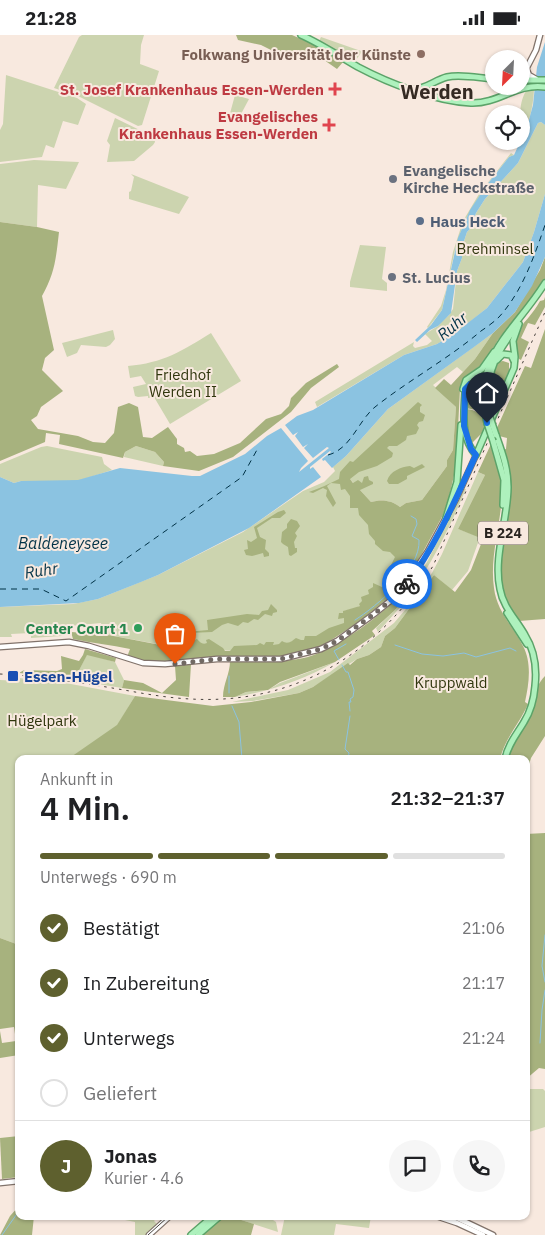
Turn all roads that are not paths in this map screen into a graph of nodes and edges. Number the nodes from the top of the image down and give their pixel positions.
1 (302, 35) edge
2 (540, 35) edge
3 (530, 59) edge
4 (530, 73) edge
5 (485, 78) edge
6 (530, 79) edge
7 (536, 79) junction
8 (545, 80) edge
9 (429, 85) junction
10 (530, 86) edge
11 (545, 87) edge
12 (411, 89) junction
13 (501, 95) edge
14 (430, 96) junction
15 (545, 283) edge
16 (545, 289) edge
17 (519, 324) junction
18 (494, 352) junction
19 (515, 363) junction
20 (493, 364) junction
21 (483, 397) junction
22 (476, 455) junction
23 (446, 518) junction
24 (0, 647) edge
25 (504, 755) edge
26 (505, 755) edge
27 (15, 1181) edge
28 (0, 1183) edge
29 (166, 1220) edge
30 (208, 1220) edge
31 (215, 1220) edge
32 (448, 1220) edge
33 (461, 1220) edge
34 (149, 1235) edge
35 (191, 1235) edge
36 (198, 1235) edge
37 (483, 1235) edge
38 (493, 1235) edge

1 - 12 main road
2 - 3 main road
4 - 7 main road
5 - 9 main road
6 - 7 main road
7 - 8 main road
9 - 12 main road
9 - 14 main road
10 - 11 main road
12 - 14 main road
13 - 14 main road
15 - 18 main road, B 224
16 - 17 main road, B 224
17 - 19 main road
17 - 20 main road, B 224
18 - 21 main road, B 224
18 - 23 main road
19 - 20 main road
19 - 22 main road
20 - 26 main road, B 224, bridge
21 - 22 main road
21 - 25 main road, B 224, bridge
22 - 23 main road
23 - 24 main road
27 - 28 main road
29 - 34 main road
30 - 35 main road
31 - 36 main road
32 - 37 main road
33 - 38 main road

